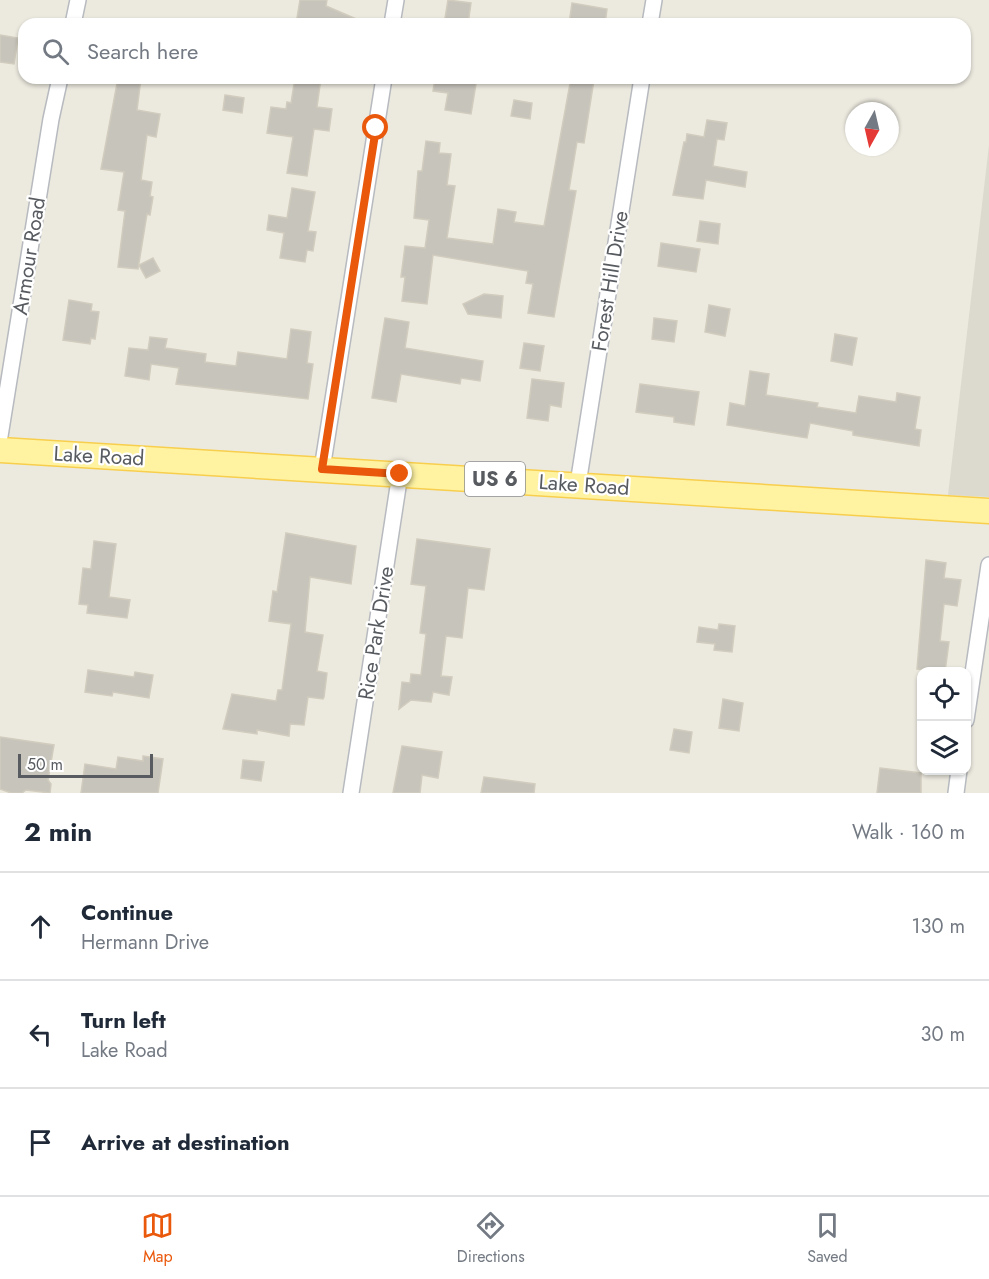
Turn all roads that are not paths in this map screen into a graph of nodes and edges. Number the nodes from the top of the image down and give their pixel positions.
1 (78, 0) edge
2 (396, 0) edge
3 (654, 0) edge
4 (74, 18) edge
5 (393, 18) edge
6 (651, 18) edge
7 (59, 84) edge
8 (383, 84) edge
9 (641, 84) edge
10 (0, 435) edge
11 (0, 450) edge
12 (322, 469) junction
13 (400, 474) junction
14 (578, 484) junction
15 (989, 511) edge
16 (989, 565) edge
17 (971, 686) edge
18 (958, 775) edge
19 (351, 793) edge
20 (956, 793) edge

1 - 4 street
2 - 5 street
3 - 6 street
7 - 10 street, Armour Road
8 - 12 street
9 - 14 street, Forest Hill Drive
11 - 12 main road, Lake Road / US 6
12 - 13 main road, Lake Road / US 6
13 - 14 main road, Lake Road / US 6
13 - 19 street, Rice Park Drive
14 - 15 main road, Lake Road / US 6
16 - 17 street
18 - 20 street

